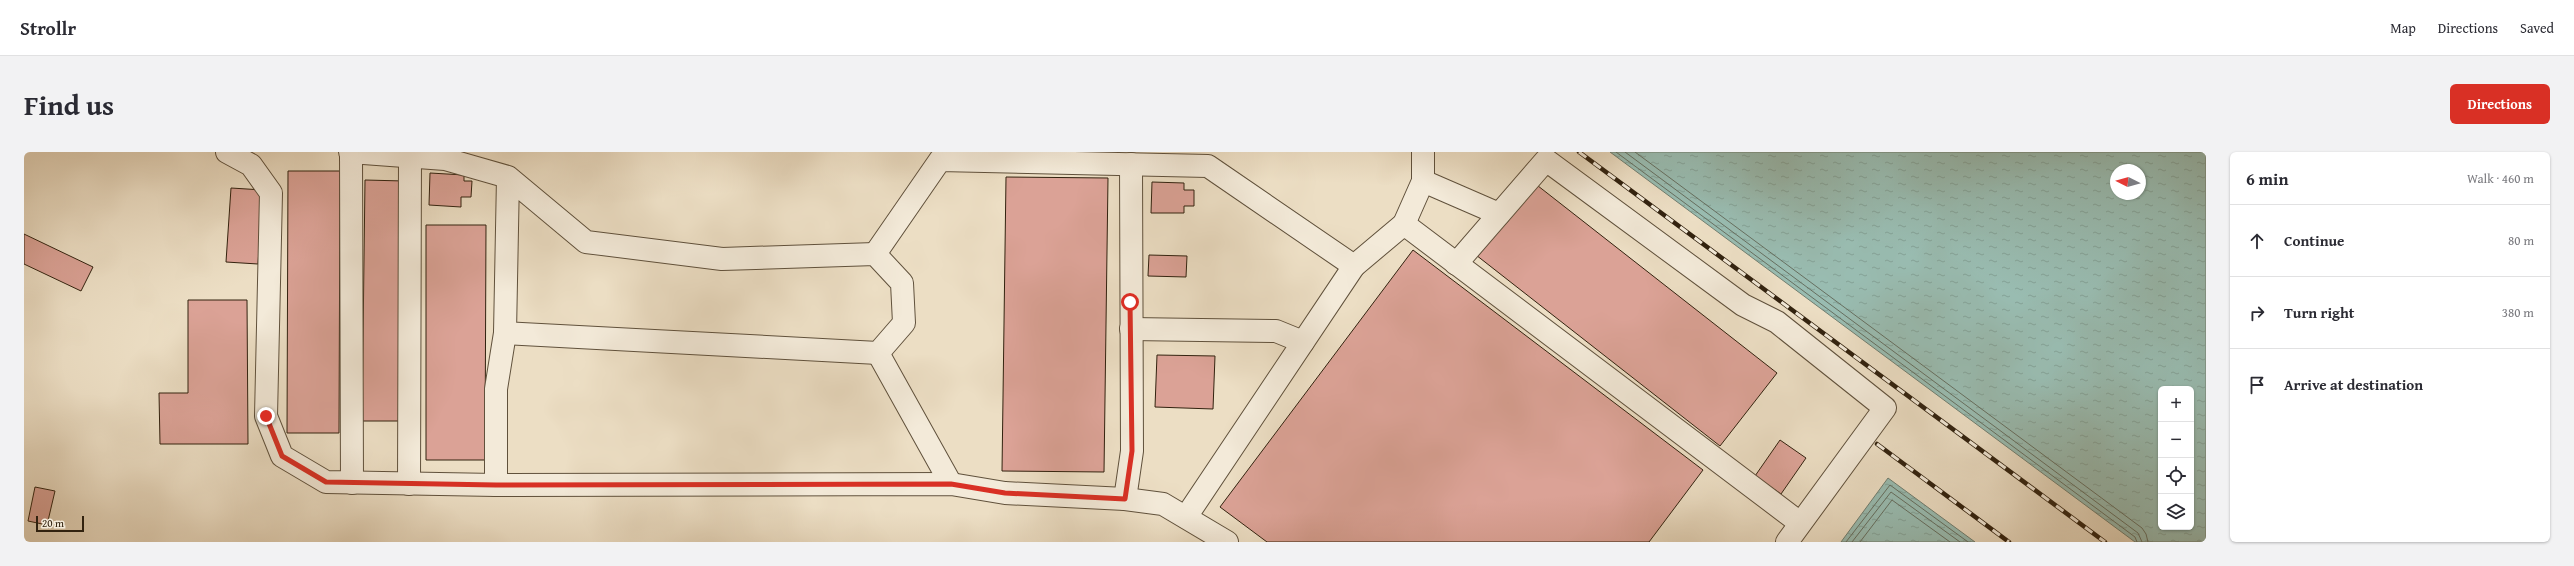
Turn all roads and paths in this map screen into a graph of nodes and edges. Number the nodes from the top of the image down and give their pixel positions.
1 (227, 152) edge
2 (351, 152) edge
3 (1423, 152) edge
4 (410, 157) junction
5 (1131, 164) junction
6 (508, 177) junction
7 (1423, 181) junction
8 (1499, 214) junction
9 (1404, 224) junction
10 (875, 254) junction
11 (1456, 264) junction
12 (1354, 266) junction
13 (1131, 329) junction
14 (505, 333) junction
15 (1303, 342) junction
16 (878, 353) junction
17 (352, 483) junction
18 (409, 484) junction
19 (951, 484) junction
20 (496, 485) junction
21 (1125, 499) junction
22 (1186, 517) junction
23 (1800, 523) junction
24 (1227, 542) edge
25 (1787, 542) edge

1 - 17 lane
2 - 4 lane
2 - 17 lane
3 - 7 lane
4 - 6 lane
4 - 18 lane
5 - 10 lane
5 - 12 lane
5 - 13 lane
6 - 10 lane
6 - 14 lane
7 - 8 lane
7 - 9 lane
8 - 11 lane
8 - 23 lane
9 - 11 lane
9 - 12 lane
10 - 16 lane
11 - 23 lane
12 - 15 lane
13 - 15 lane
13 - 21 lane
14 - 16 lane
14 - 20 lane
15 - 22 lane
16 - 19 lane
17 - 18 lane
18 - 20 lane
19 - 20 lane
19 - 21 lane
21 - 22 lane
22 - 24 lane
23 - 25 lane

